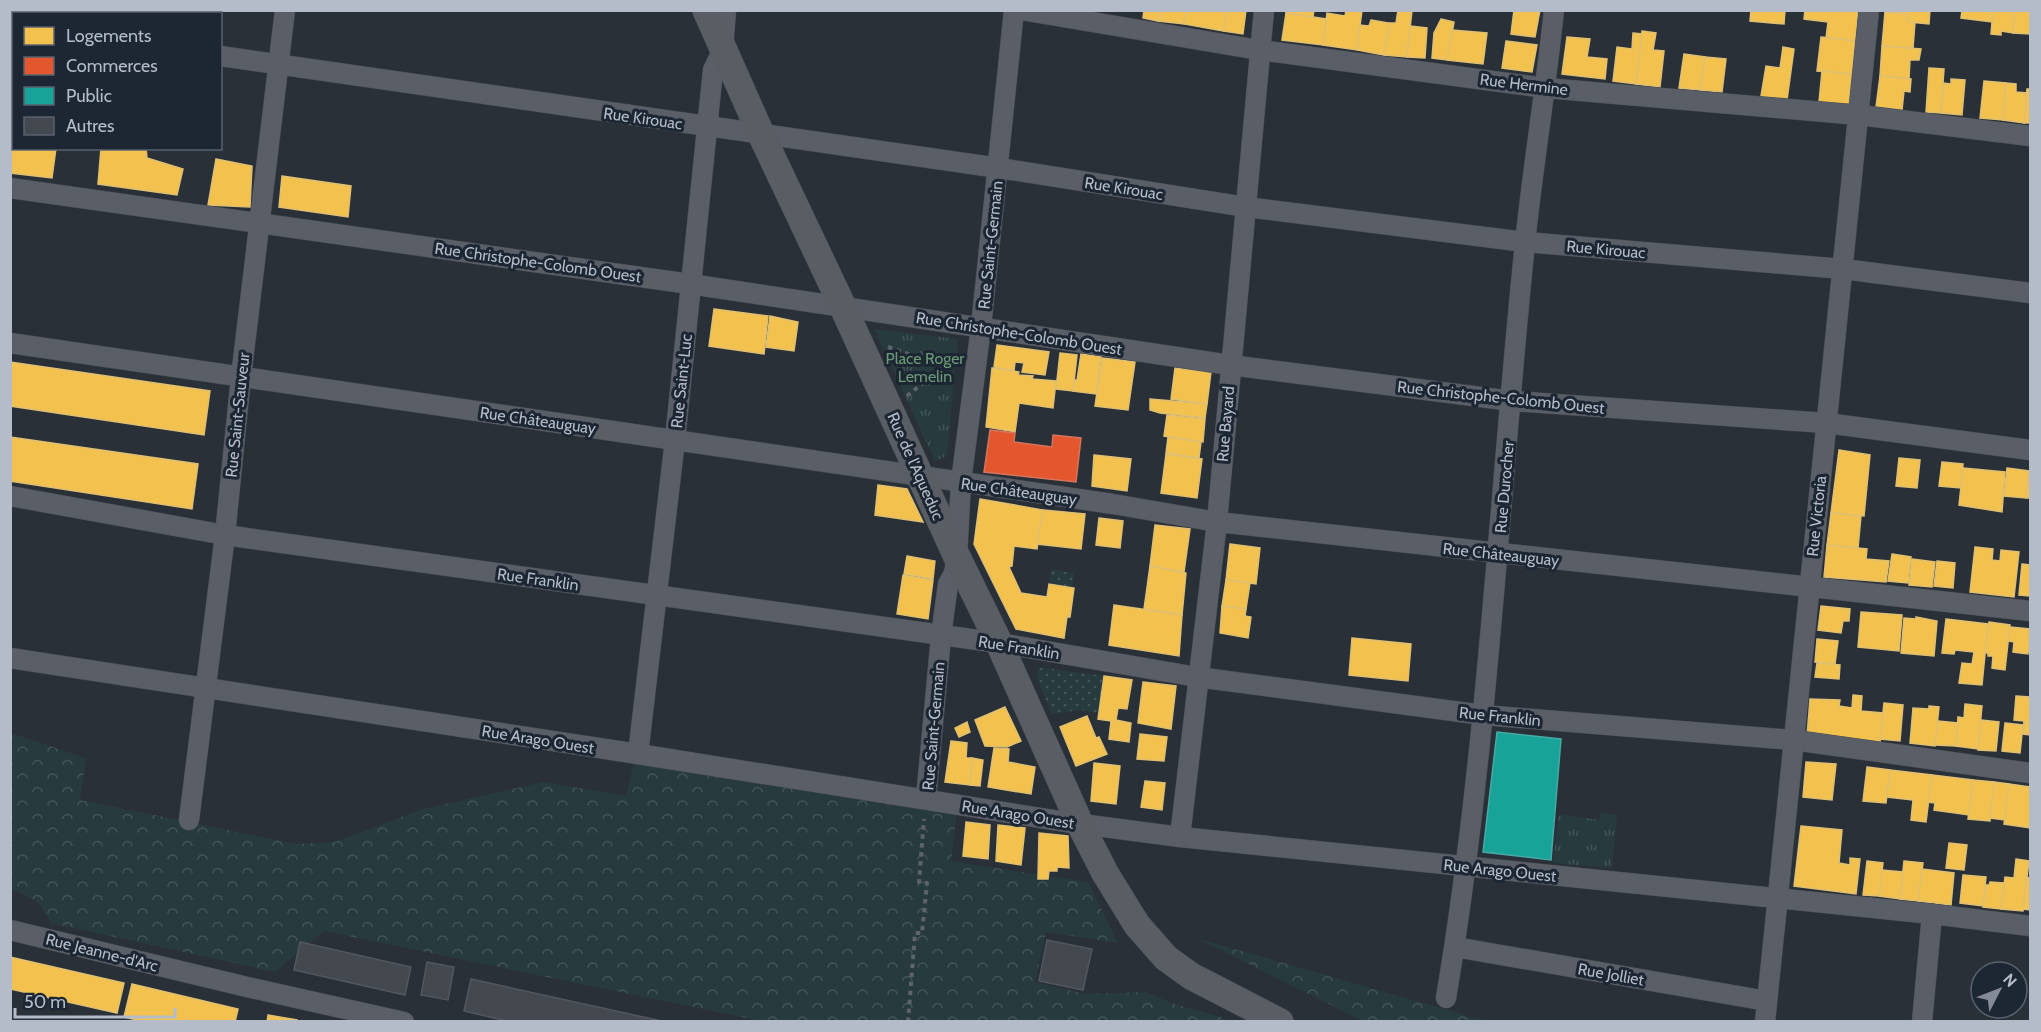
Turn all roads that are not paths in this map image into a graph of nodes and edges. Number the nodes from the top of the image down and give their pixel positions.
1 (285, 10) edge
2 (706, 10) edge
3 (726, 10) edge
4 (1014, 10) edge
5 (1021, 10) edge
6 (1264, 10) edge
7 (1554, 10) edge
8 (1869, 10) edge
9 (723, 49) junction
10 (1259, 50) junction
11 (222, 56) edge
12 (278, 64) junction
13 (1546, 88) junction
14 (1859, 115) junction
15 (708, 127) junction
16 (760, 134) junction
17 (2031, 136) edge
18 (999, 168) junction
19 (10, 188) edge
20 (1246, 207) junction
21 (260, 222) junction
22 (1525, 242) junction
23 (1843, 268) junction
24 (690, 284) junction
25 (2031, 293) edge
26 (843, 307) junction
27 (981, 327) junction
28 (10, 343) edge
29 (1230, 365) junction
30 (241, 377) junction
31 (1512, 401) junction
32 (1826, 423) junction
33 (675, 440) junction
34 (2031, 450) edge
35 (921, 477) junction
36 (961, 482) junction
37 (10, 496) edge
38 (1216, 522) junction
39 (225, 535) junction
40 (1498, 554) junction
41 (957, 556) junction
42 (1809, 586) junction
43 (656, 596) junction
44 (2031, 611) edge
45 (941, 636) junction
46 (999, 643) junction
47 (10, 658) edge
48 (1197, 677) junction
49 (204, 689) junction
50 (1483, 715) junction
51 (1792, 740) junction
52 (638, 754) junction
53 (2031, 773) edge
54 (925, 805) junction
55 (189, 820) dead end
56 (1080, 824) junction
57 (1180, 837) junction
58 (1465, 867) junction
59 (1777, 898) junction
60 (1932, 914) junction
61 (2031, 926) edge
62 (10, 930) edge
63 (1455, 947) junction
64 (1446, 999) dead end
65 (1767, 1001) junction
66 (331, 1014) edge
67 (404, 1022) edge
68 (1280, 1022) edge
69 (1765, 1022) edge
70 (1922, 1022) edge

1 - 12 street, Rue Saint-Sauveur
2 - 9 street, Rue de l'Aqueduc
3 - 9 street, Rue Saint-Luc
4 - 18 street, Rue Saint-Germain
5 - 10 street, Rue Hermine
6 - 10 street, Rue Bayard
7 - 13 street, Rue Durocher
8 - 14 street, Rue Victoria
9 - 15 street, Rue Saint-Luc
9 - 16 street, Rue de l'Aqueduc
10 - 13 street, Rue Hermine
10 - 20 street, Rue Bayard
11 - 12 street, Rue Kirouac
12 - 15 street, Rue Kirouac
12 - 21 street, Rue Saint-Sauveur
13 - 14 street, Rue Hermine
13 - 22 street, Rue Durocher
14 - 17 street, Rue Hermine
14 - 23 street, Rue Victoria
15 - 16 street, Rue Kirouac
15 - 24 street, Rue Saint-Luc
16 - 18 street, Rue Kirouac
16 - 26 street, Rue de l'Aqueduc
18 - 20 street, Rue Kirouac
18 - 27 street, Rue Saint-Germain
19 - 21 street, Rue Christophe-Colomb Ouest
20 - 22 street, Rue Kirouac
20 - 29 street, Rue Bayard
21 - 24 street, Rue Christophe-Colomb Ouest
21 - 30 street, Rue Saint-Sauveur
22 - 23 street, Rue Kirouac
22 - 31 street, Rue Durocher
23 - 25 street, Rue Kirouac
23 - 32 street, Rue Victoria
24 - 26 street, Rue Christophe-Colomb Ouest
24 - 33 street, Rue Saint-Luc
26 - 27 street, Rue Christophe-Colomb Ouest
26 - 35 street, Rue de l'Aqueduc
27 - 29 street, Rue Christophe-Colomb Ouest
27 - 36 street, Rue Saint-Germain
28 - 30 street, Rue Châteauguay
29 - 31 street, Rue Christophe-Colomb Ouest
29 - 38 street, Rue Bayard
30 - 33 street, Rue Châteauguay
30 - 39 street, Rue Saint-Sauveur
31 - 32 street, Rue Christophe-Colomb Ouest
31 - 40 street, Rue Durocher
32 - 34 street, Rue Christophe-Colomb Ouest
32 - 42 street, Rue Victoria
33 - 35 street, Rue Châteauguay
33 - 43 street, Rue Saint-Luc
35 - 36 street, Rue Châteauguay
35 - 41 street, Rue de l'Aqueduc
36 - 38 street, Rue Châteauguay
36 - 41 street, Rue Saint-Germain
37 - 39 street, Rue Franklin
38 - 40 street, Rue Châteauguay
38 - 48 street, Rue Bayard
39 - 43 street, Rue Franklin
39 - 49 street, Rue Saint-Sauveur
40 - 42 street, Rue Châteauguay
40 - 50 street, Rue Durocher
41 - 45 street, Rue Saint-Germain
41 - 46 street, Rue de l'Aqueduc
42 - 44 street, Rue Châteauguay
42 - 51 street, Rue Victoria
43 - 45 street, Rue Franklin
43 - 52 street, Rue Saint-Luc
45 - 46 street, Rue Franklin
45 - 54 street, Rue Saint-Germain
46 - 48 street, Rue Franklin
46 - 56 street, Rue de l'Aqueduc
47 - 49 street, Rue Arago Ouest
48 - 50 street, Rue Franklin
48 - 57 street, Rue Bayard
49 - 52 street, Rue Arago Ouest
49 - 55 street, Rue Saint-Sauveur
50 - 51 street, Rue Franklin
50 - 58 street, Rue Durocher
51 - 53 street, Rue Franklin
51 - 59 street, Rue Victoria
52 - 54 street, Rue Arago Ouest
54 - 56 street, Rue Arago Ouest
56 - 57 street, Rue Arago Ouest
56 - 68 street, Rue de l'Aqueduc
57 - 58 street, Rue Arago Ouest
58 - 59 street, Rue Arago Ouest
58 - 63 street, Rue Durocher
59 - 60 street, Rue Arago Ouest
59 - 65 street, Rue Victoria
60 - 61 street, Rue Arago Ouest
60 - 70 street
62 - 66 street, Rue Jeanne-d'Arc
63 - 64 street, Rue Durocher
63 - 65 street, Rue Jolliet
65 - 69 street, Rue Victoria
66 - 67 street, Rue Jeanne-d'Arc

